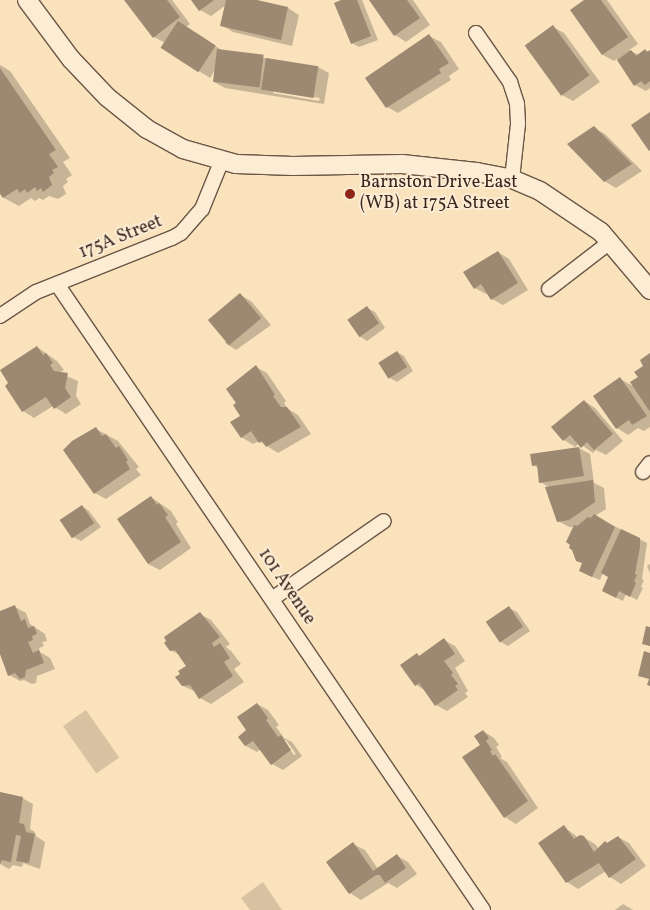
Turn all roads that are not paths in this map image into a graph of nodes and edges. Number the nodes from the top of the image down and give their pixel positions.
1 (27, 0) edge
2 (476, 33) dead end
3 (222, 160) junction
4 (512, 180) junction
5 (610, 242) junction
6 (58, 284) junction
7 (549, 289) dead end
8 (650, 290) edge
9 (0, 316) edge
10 (384, 521) dead end
11 (272, 600) junction
12 (483, 910) edge

1 - 3 street
2 - 4 street
3 - 4 street
3 - 6 street, 175A Street
4 - 5 street
5 - 7 street
5 - 8 street
6 - 9 street, 175A Street
6 - 11 street, 101 Avenue
10 - 11 street
11 - 12 street, 101 Avenue

